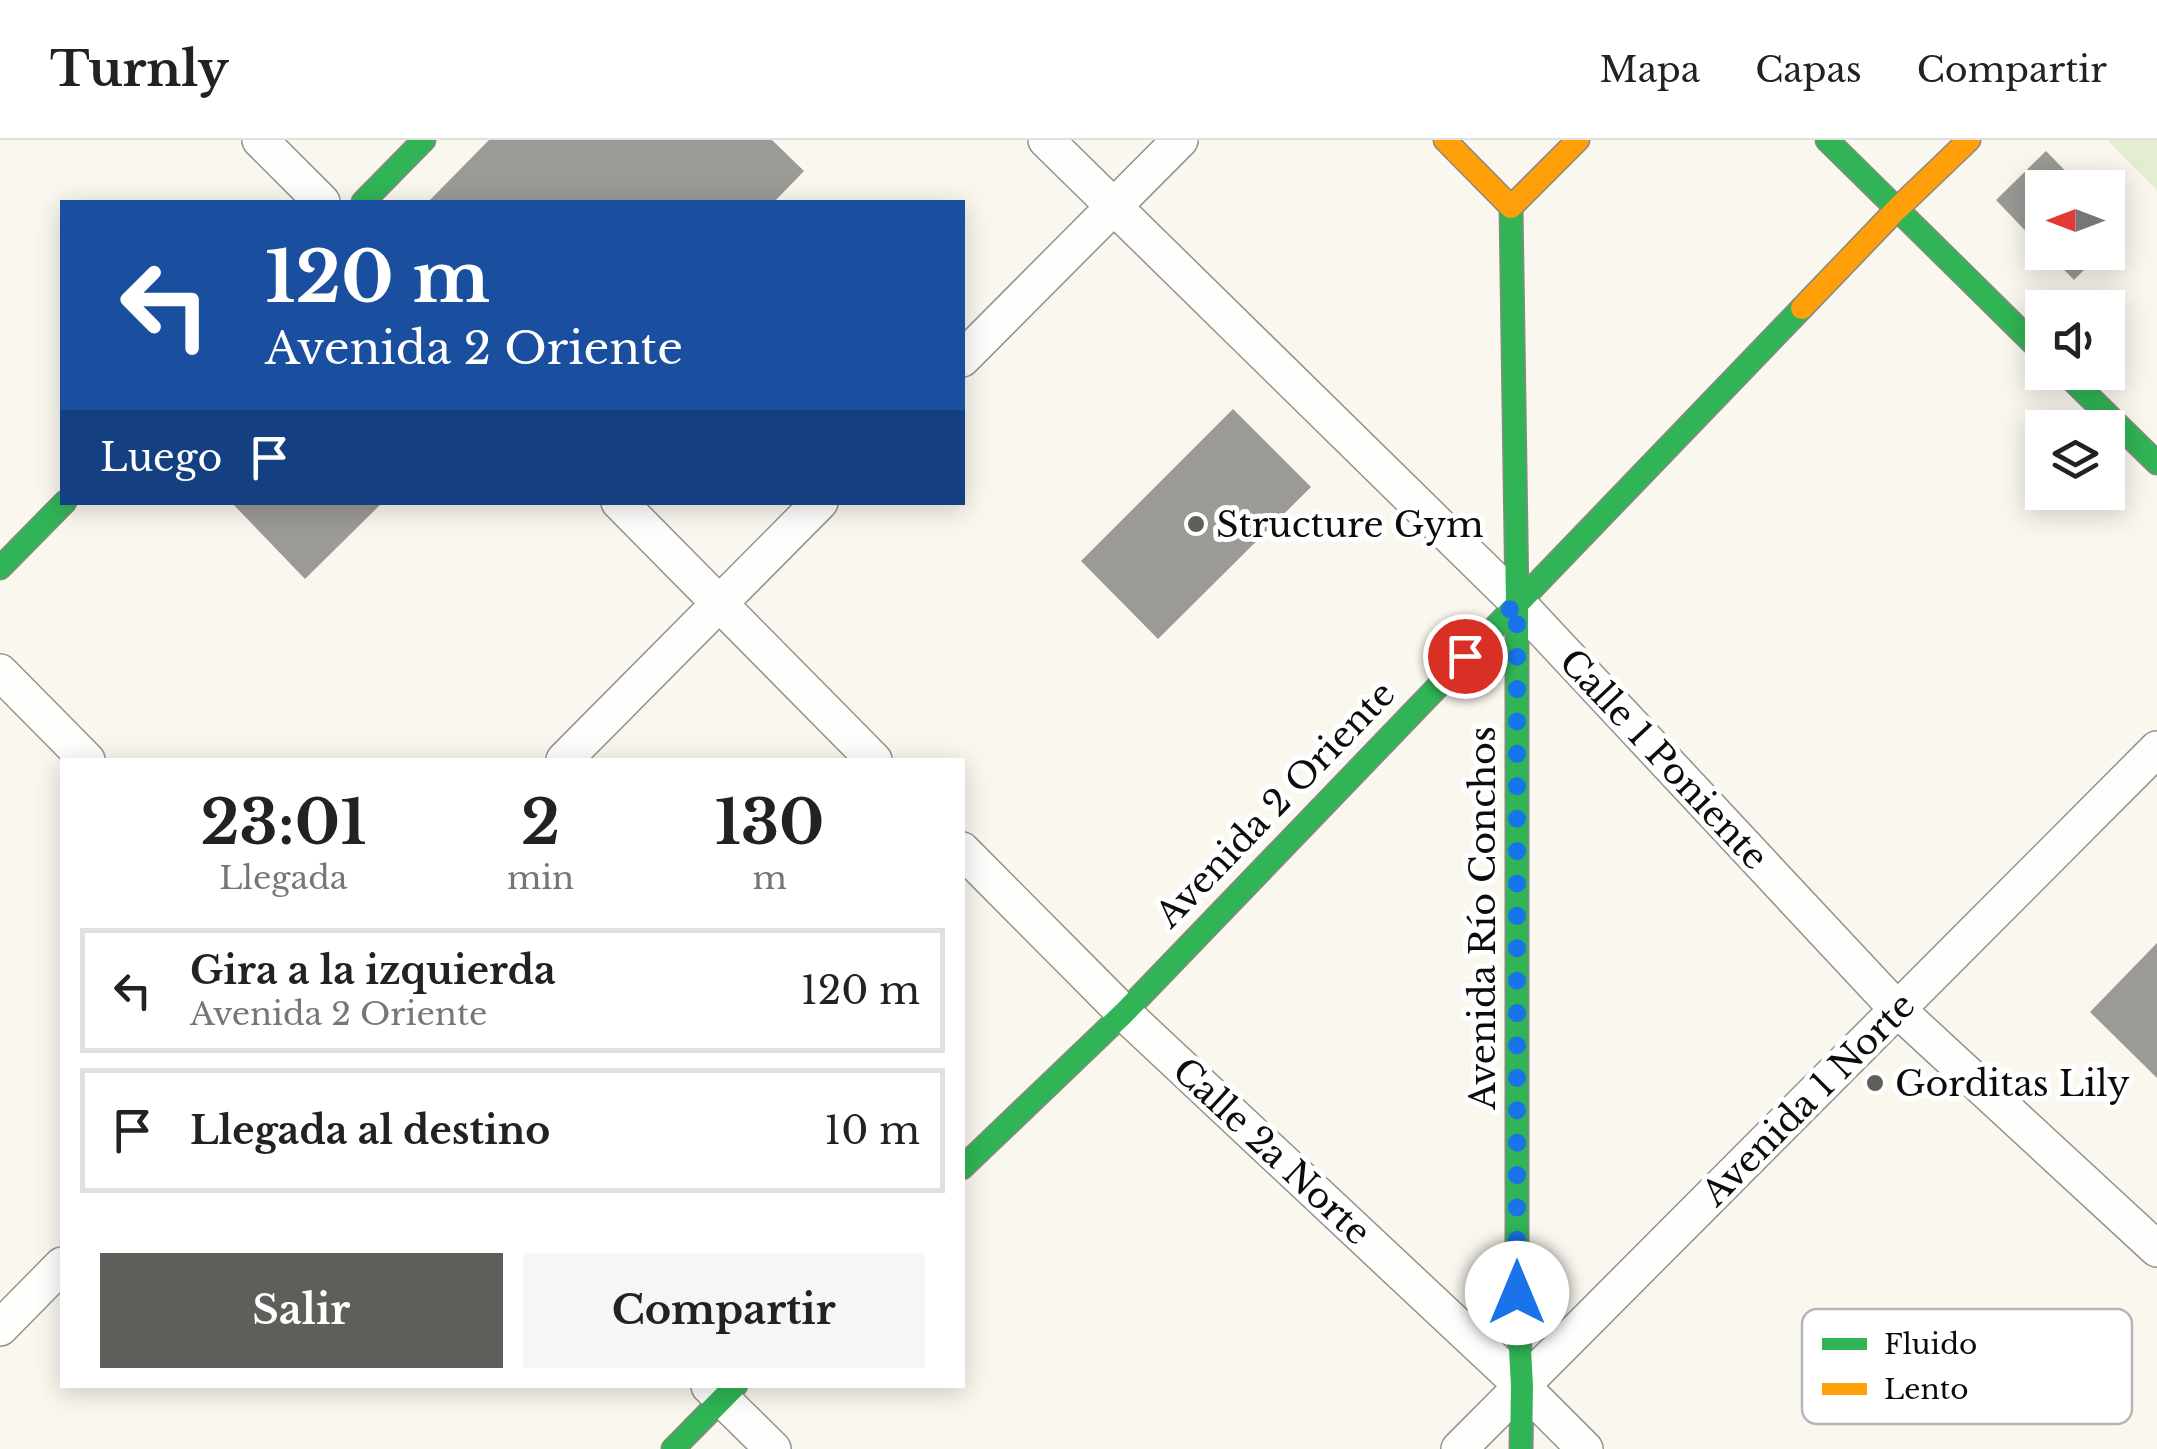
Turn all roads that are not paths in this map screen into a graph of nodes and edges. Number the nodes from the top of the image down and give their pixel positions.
1 (260, 140) edge
2 (424, 140) edge
3 (1046, 140) edge
4 (1180, 140) edge
5 (1445, 140) edge
6 (1578, 140) edge
7 (1827, 140) edge
8 (1969, 140) edge
9 (320, 200) edge
10 (365, 200) edge
11 (1114, 207) junction
12 (1511, 207) junction
13 (1897, 210) junction
14 (2025, 335) edge
15 (965, 356) edge
16 (2082, 390) edge
17 (2157, 463) edge
18 (63, 505) edge
19 (622, 505) edge
20 (817, 505) edge
21 (0, 568) edge
22 (1517, 602) junction
23 (719, 604) junction
24 (0, 672) edge
25 (2157, 749) edge
26 (85, 758) edge
27 (566, 758) edge
28 (872, 758) edge
29 (965, 853) edge
30 (1897, 1009) junction
31 (1124, 1012) junction
32 (965, 1165) edge
33 (2157, 1249) edge
34 (60, 1267) edge
35 (0, 1328) edge
36 (1522, 1386) junction
37 (722, 1390) edge
38 (674, 1449) edge
39 (773, 1449) edge
40 (1458, 1449) edge
41 (1520, 1449) edge
42 (1585, 1449) edge

1 - 9 street
2 - 10 main road
3 - 11 street, Calle 1 Poniente
4 - 11 street
5 - 12 main road
6 - 12 main road
7 - 13 main road
8 - 13 main road, Avenida 2 Oriente
11 - 15 street
11 - 22 street, Calle 1 Poniente
12 - 22 main road, Avenida Río Conchos
13 - 14 main road
13 - 22 main road, Avenida 2 Oriente
16 - 17 main road
18 - 21 main road
19 - 23 street
20 - 23 street
22 - 30 street, Calle 1 Poniente
22 - 31 main road, Avenida 2 Oriente
22 - 36 main road, Avenida Río Conchos
23 - 27 street
23 - 28 street
24 - 26 street
25 - 30 street, Avenida 1 Norte
29 - 31 street, Calle 2a Norte
30 - 33 street, Calle 1 Poniente
30 - 36 street, Avenida 1 Norte
31 - 32 main road, Avenida 2 Oriente
31 - 36 street, Calle 2a Norte
34 - 35 street
36 - 40 street, Avenida 1 Norte
36 - 41 main road, Avenida Río Conchos
36 - 42 street, Calle 2a Norte
37 - 38 main road
37 - 39 street

